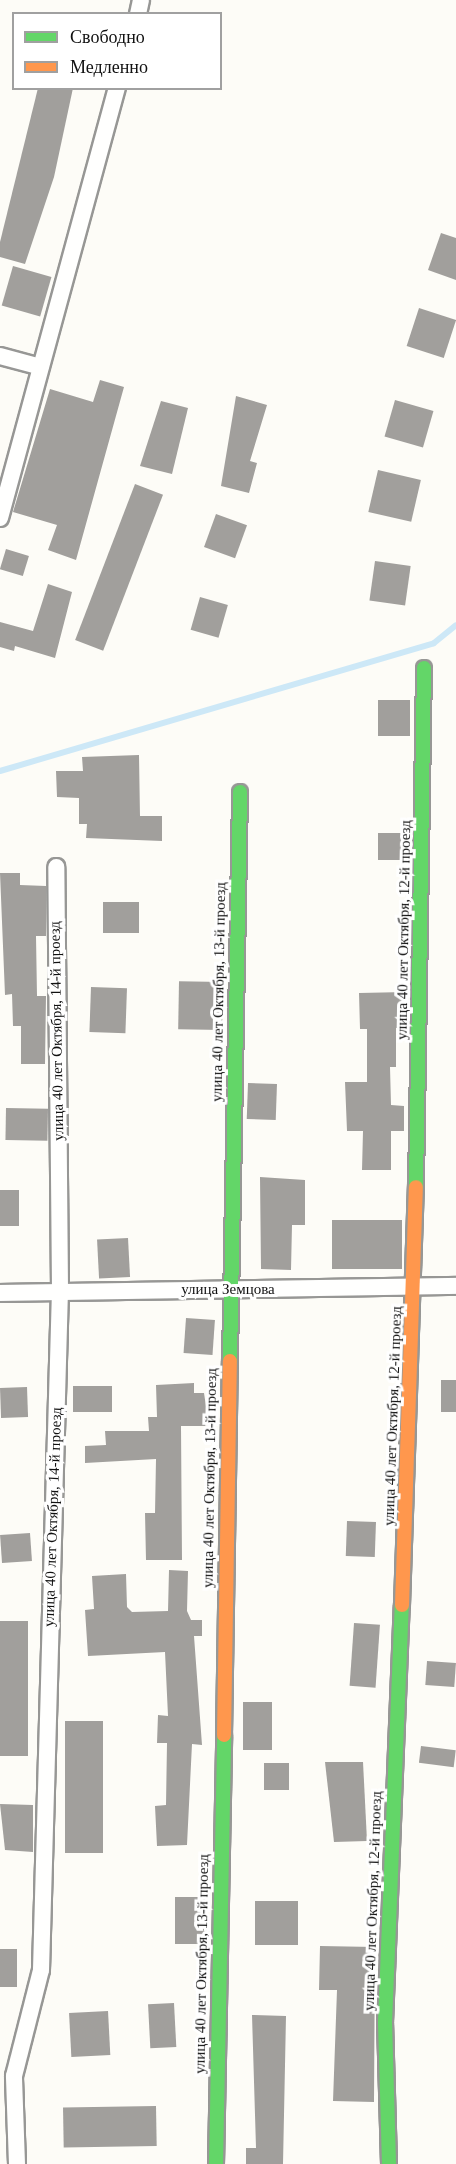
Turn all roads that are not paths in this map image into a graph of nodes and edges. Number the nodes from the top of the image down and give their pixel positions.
1 (116, 90) edge
2 (0, 356) edge
3 (41, 368) junction
4 (0, 518) edge
5 (424, 668) dead end
6 (240, 792) dead end
7 (56, 867) dead end
8 (456, 1286) edge
9 (415, 1288) junction
10 (60, 1289) junction
11 (229, 1291) junction
12 (0, 1293) edge
13 (17, 2164) edge
14 (216, 2164) edge
15 (389, 2164) edge

1 - 3 street
2 - 3 street
3 - 4 street
5 - 9 street, улица 40 лет Октября, 12-й проезд
6 - 11 street, улица 40 лет Октября, 13-й проезд
7 - 10 street, улица 40 лет Октября, 14-й проезд
8 - 9 street, улица Земцова
9 - 11 street, улица Земцова
9 - 15 street, улица 40 лет Октября, 12-й проезд
10 - 11 street, улица Земцова
10 - 12 street, улица Земцова
10 - 13 street, улица 40 лет Октября, 14-й проезд
11 - 14 street, улица 40 лет Октября, 13-й проезд

